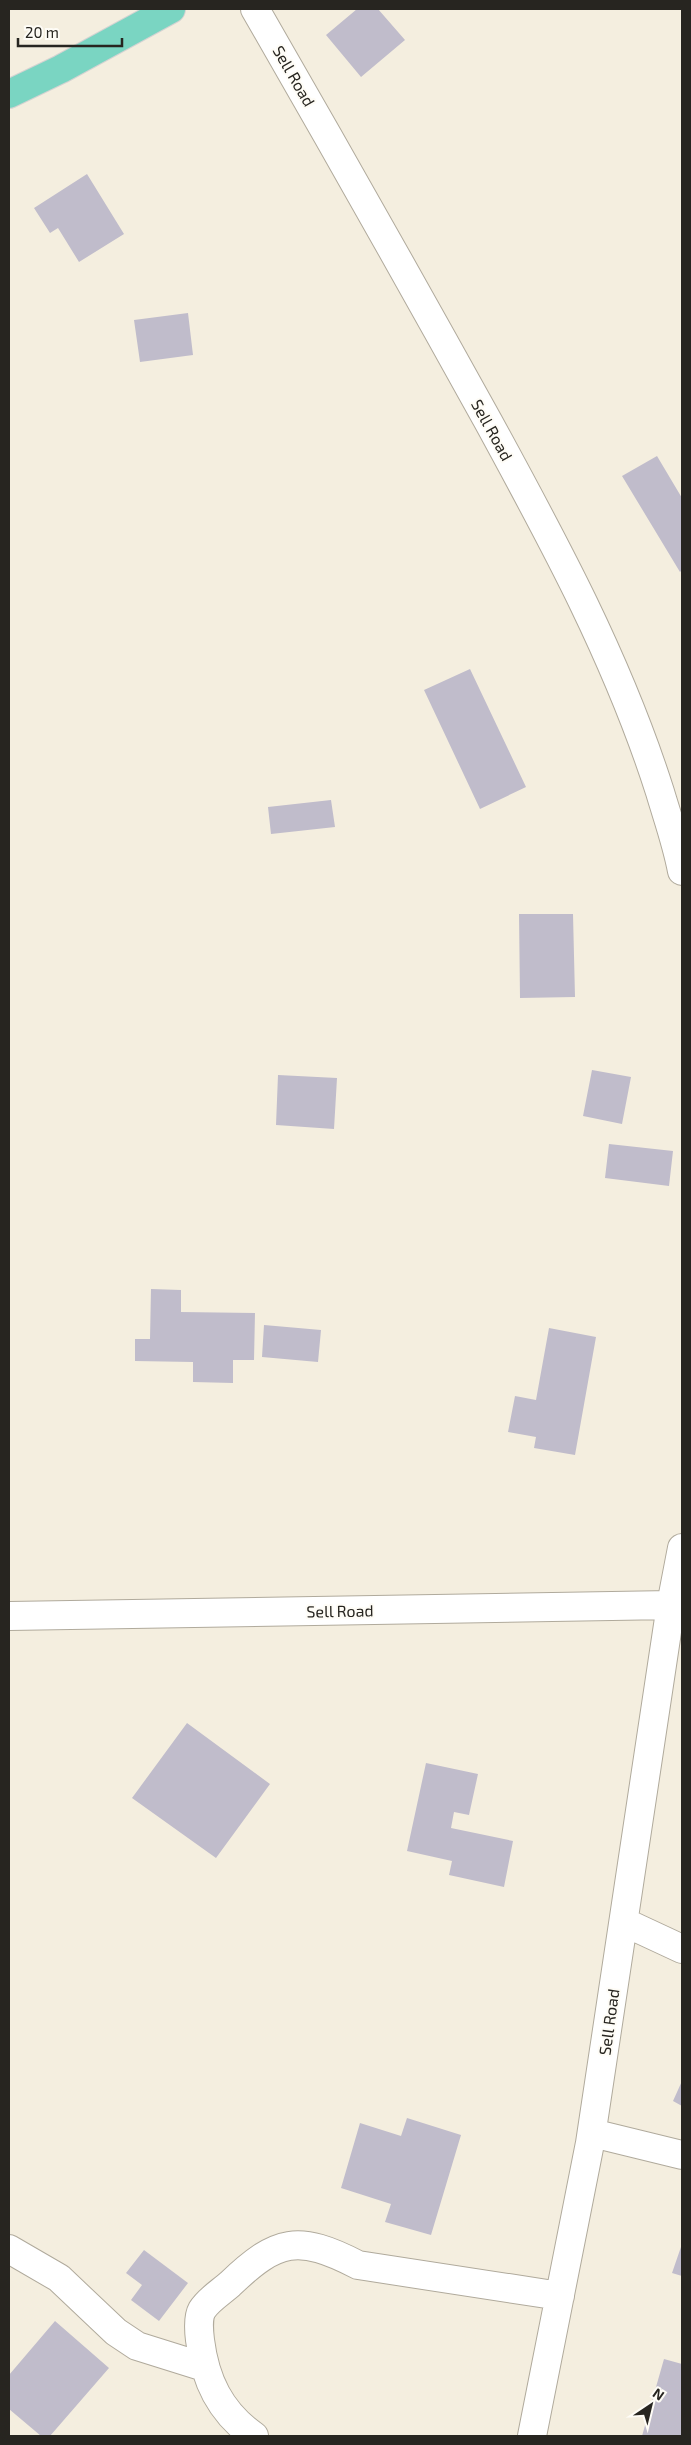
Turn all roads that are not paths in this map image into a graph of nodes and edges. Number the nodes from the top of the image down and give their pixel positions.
1 (171, 9) edge
2 (255, 9) edge
3 (9, 94) edge
4 (672, 795) edge
5 (682, 871) edge
6 (682, 1548) edge
7 (671, 1605) junction
8 (9, 1616) edge
9 (624, 1922) junction
10 (682, 1949) edge
11 (592, 2133) junction
12 (682, 2155) edge
13 (9, 2249) edge
14 (560, 2296) junction
15 (204, 2367) junction
16 (540, 2434) edge
17 (254, 2436) edge

1 - 3 main road
2 - 4 street, Sell Road
4 - 5 street, Sell Road
6 - 7 street, Sell Road
7 - 8 street, Sell Road
7 - 9 street, Sell Road
9 - 10 street
9 - 11 street, Sell Road
11 - 12 street
11 - 14 street, Sell Road
13 - 15 street
14 - 15 street
14 - 16 street, Sell Road
15 - 17 street

